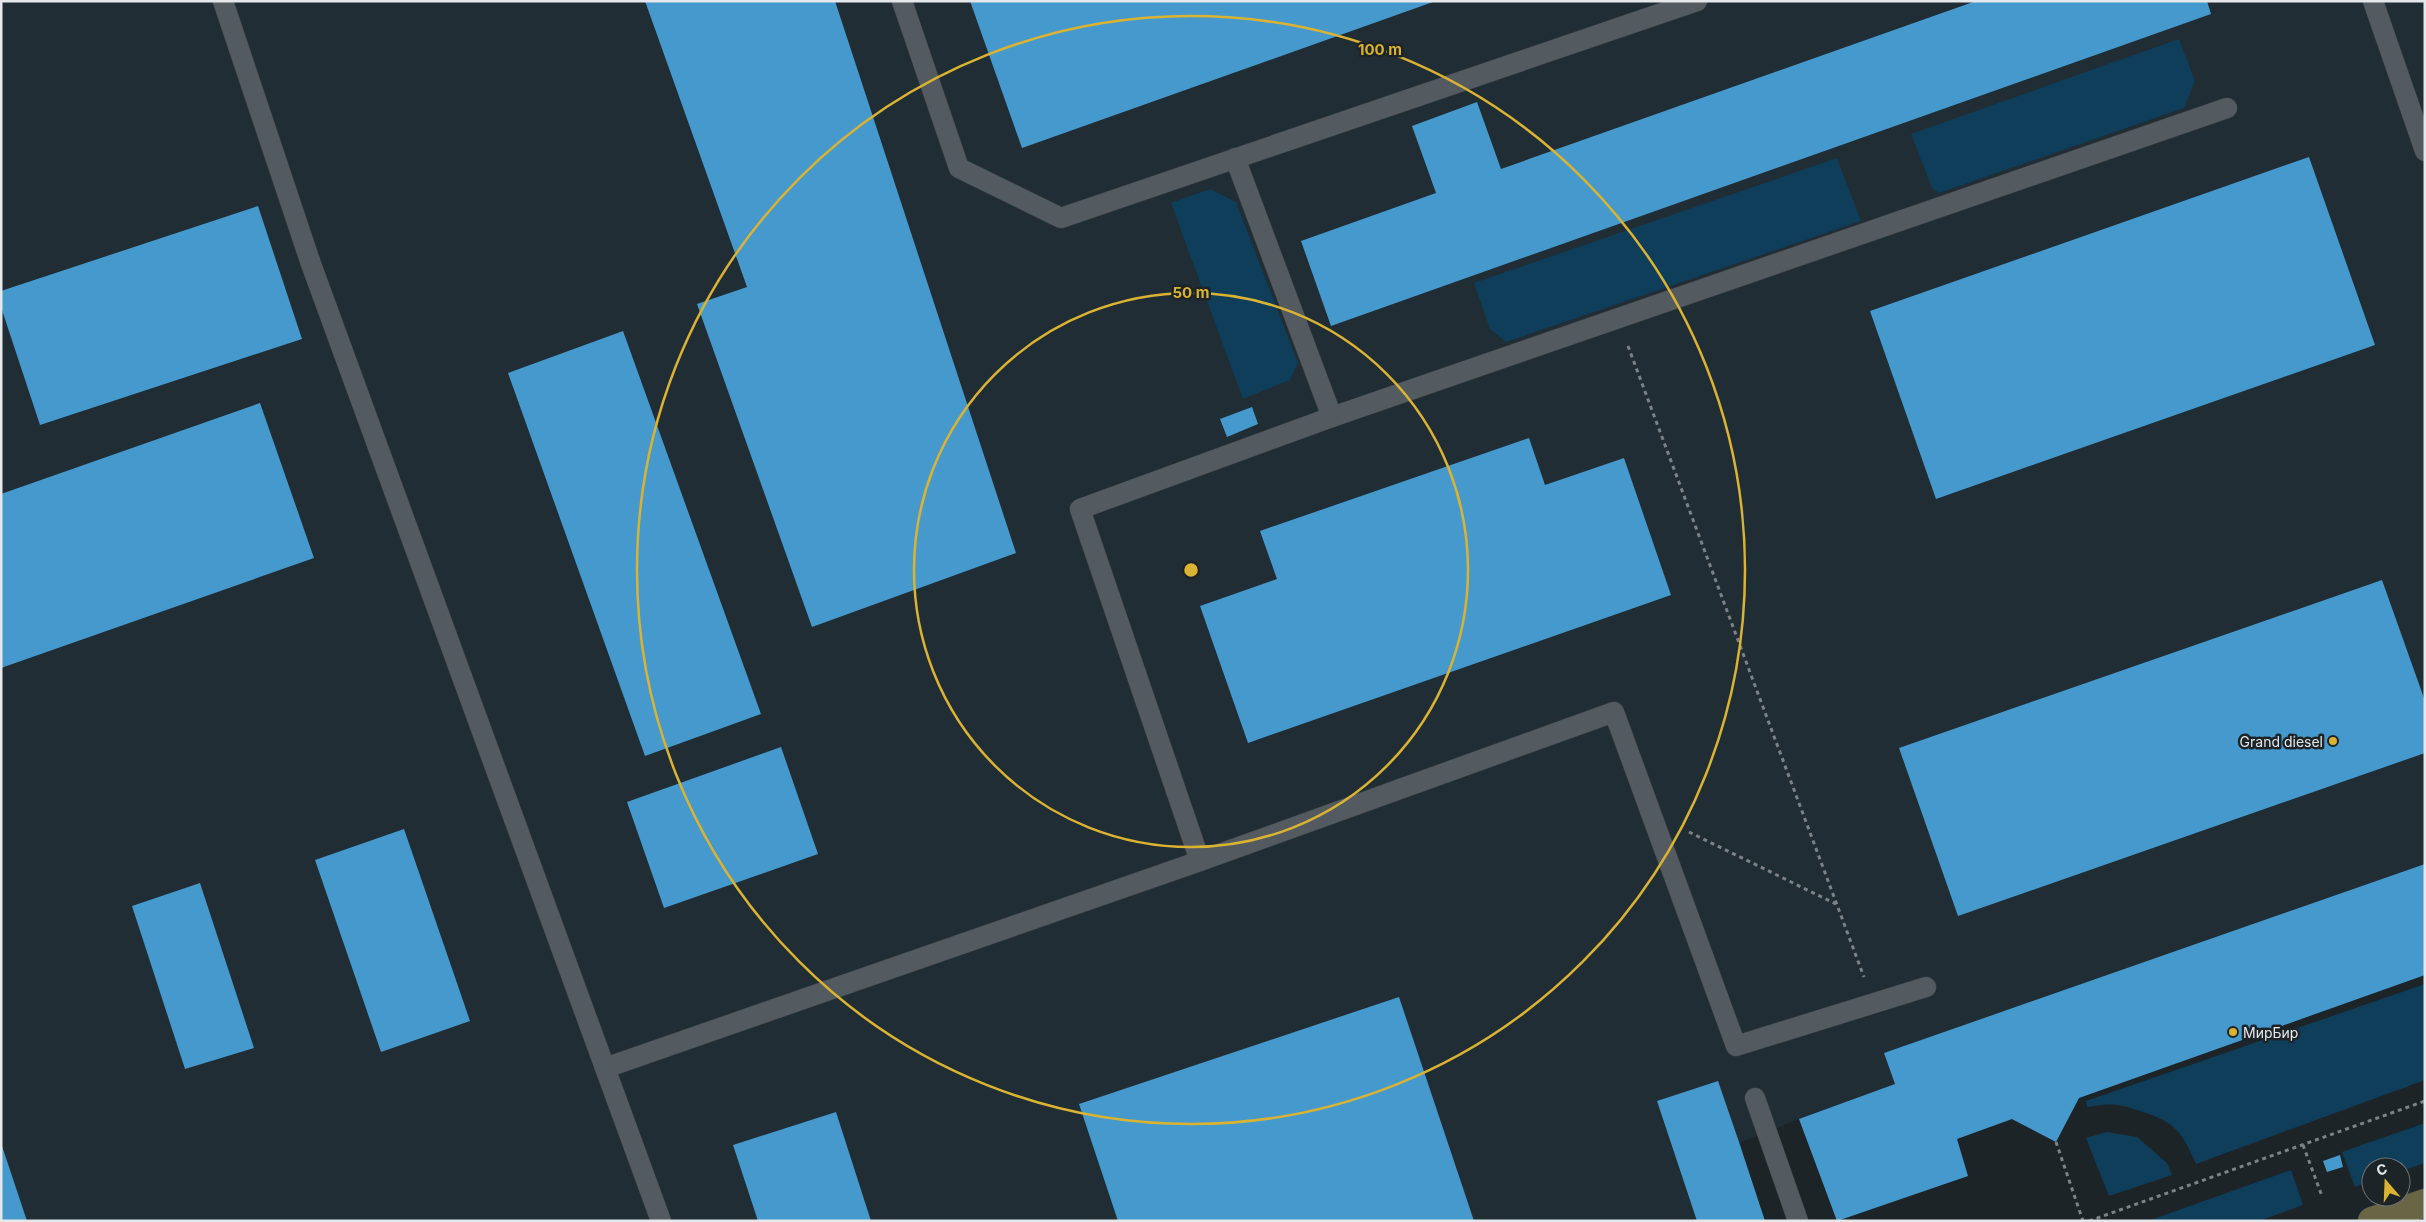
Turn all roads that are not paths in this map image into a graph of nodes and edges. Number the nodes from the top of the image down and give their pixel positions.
1 (223, 1) edge
2 (902, 1) edge
3 (1697, 1) edge
4 (2374, 1) edge
5 (2227, 108) dead end
6 (2425, 151) edge
7 (1235, 158) junction
8 (1332, 417) junction
9 (1200, 861) junction
10 (1926, 987) dead end
11 (605, 1068) junction
12 (1755, 1098) dead end
13 (2425, 1202) edge
14 (661, 1221) edge
15 (1798, 1221) edge
16 (2372, 1221) edge

1 - 11 lane
2 - 7 lane
3 - 7 lane
4 - 6 lane
5 - 8 lane
7 - 8 lane
8 - 9 lane
9 - 10 lane
9 - 11 lane
11 - 14 lane
12 - 15 lane
13 - 16 main road

